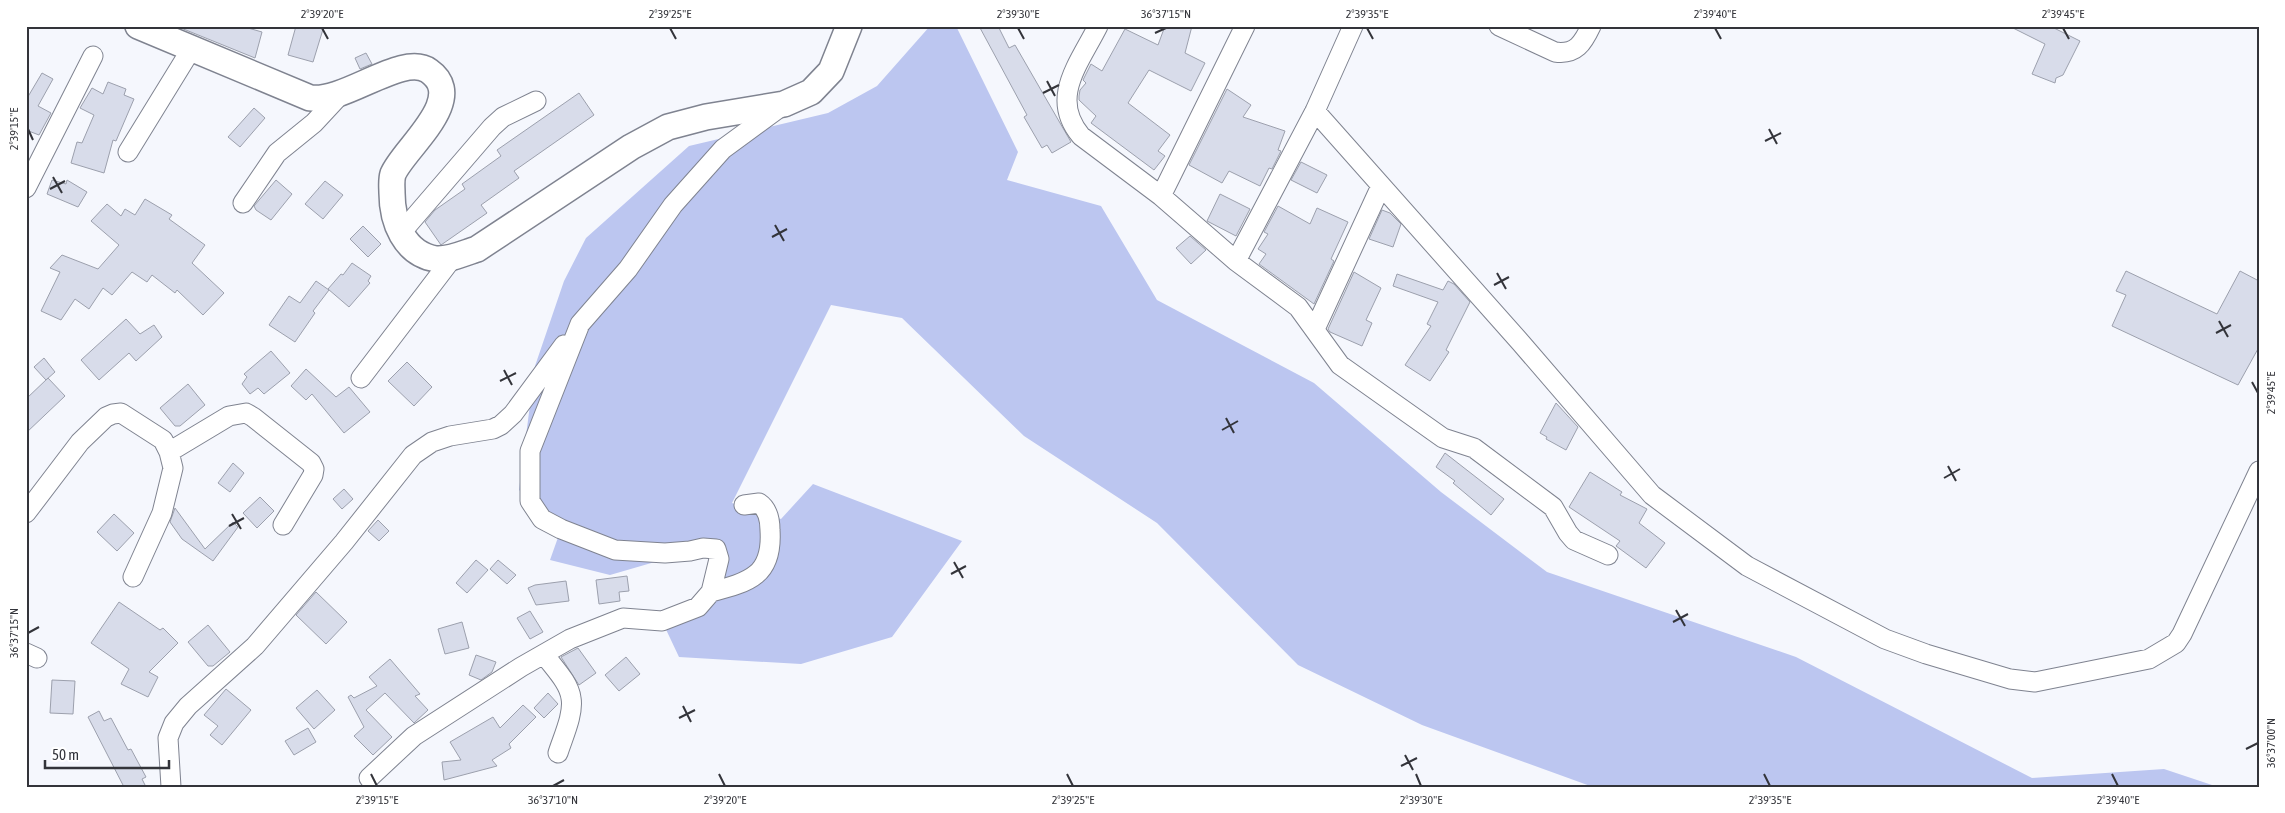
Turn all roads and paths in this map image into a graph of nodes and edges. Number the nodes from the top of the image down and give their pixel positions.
1 (138, 26) edge
2 (835, 26) edge
3 (849, 26) edge
4 (1098, 26) edge
5 (1353, 26) edge
6 (1500, 26) edge
7 (1591, 26) edge
8 (1241, 28) edge
9 (192, 48) junction
10 (841, 51) junction
11 (92, 56) dead end
12 (340, 95) junction
13 (536, 101) dead end
14 (784, 104) junction
15 (1315, 111) junction
16 (128, 152) dead end
17 (1381, 186) junction
18 (26, 188) edge
19 (1161, 196) junction
20 (243, 203) dead end
21 (400, 234) junction
22 (454, 256) junction
23 (1236, 260) junction
24 (580, 324) junction
25 (1315, 329) junction
26 (362, 378) dead end
27 (169, 452) junction
28 (2259, 472) edge
29 (744, 505) dead end
30 (27, 511) edge
31 (283, 525) dead end
32 (1608, 554) dead end
33 (134, 577) dead end
34 (711, 592) junction
35 (544, 654) junction
36 (558, 752) dead end
37 (369, 778) dead end
38 (171, 787) edge

1 - 9 main road
2 - 10 street
3 - 10 main road
4 - 19 street
5 - 15 street
6 - 7 street
8 - 19 street
9 - 12 main road
9 - 16 street
10 - 14 main road
11 - 18 street
12 - 20 street
12 - 21 main road
13 - 21 street
14 - 22 main road
14 - 24 street
15 - 17 street
15 - 23 street
17 - 25 street
17 - 28 street
19 - 23 street
21 - 22 main road
22 - 26 street
23 - 25 street
24 - 34 street
24 - 38 street
25 - 32 street
27 - 30 street
27 - 31 street
27 - 33 street
29 - 34 street
34 - 35 street
35 - 36 street
35 - 37 street

